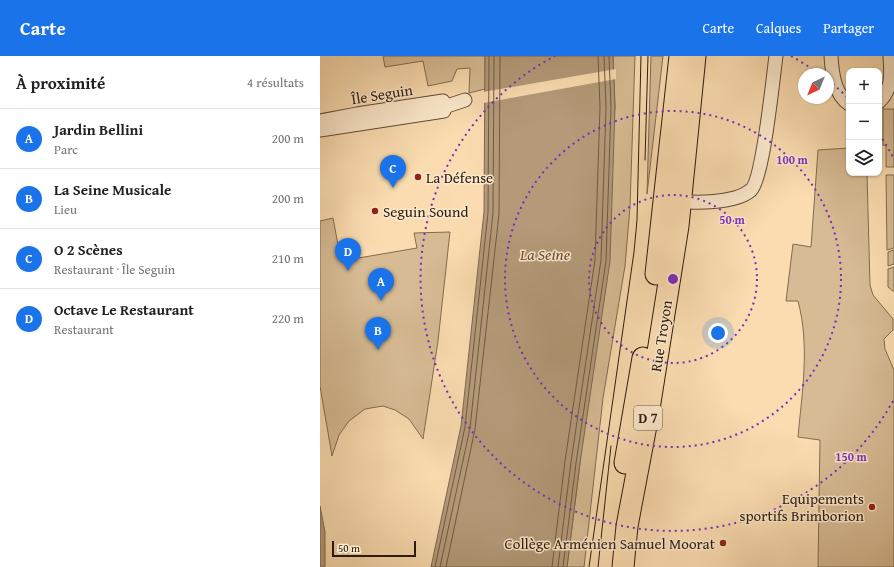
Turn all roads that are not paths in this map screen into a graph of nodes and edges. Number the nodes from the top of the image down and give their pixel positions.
1 (680, 56) edge
2 (695, 56) edge
3 (776, 56) edge
4 (831, 56) edge
5 (890, 56) edge
6 (882, 99) edge
7 (465, 100) dead end
8 (846, 101) edge
9 (444, 107) junction
10 (320, 121) edge
11 (320, 130) edge
12 (673, 201) junction
13 (612, 567) edge
14 (623, 567) edge

1 - 12 main road, Rue Troyon / D 7
2 - 12 main road, Rue Troyon / D 7
3 - 12 street
4 - 8 street
5 - 6 street
7 - 9 street, Île Seguin
9 - 10 street, Île Seguin
9 - 11 street, Île Seguin
12 - 13 main road, Rue Troyon / D 7
12 - 14 main road, Rue Troyon / D 7

